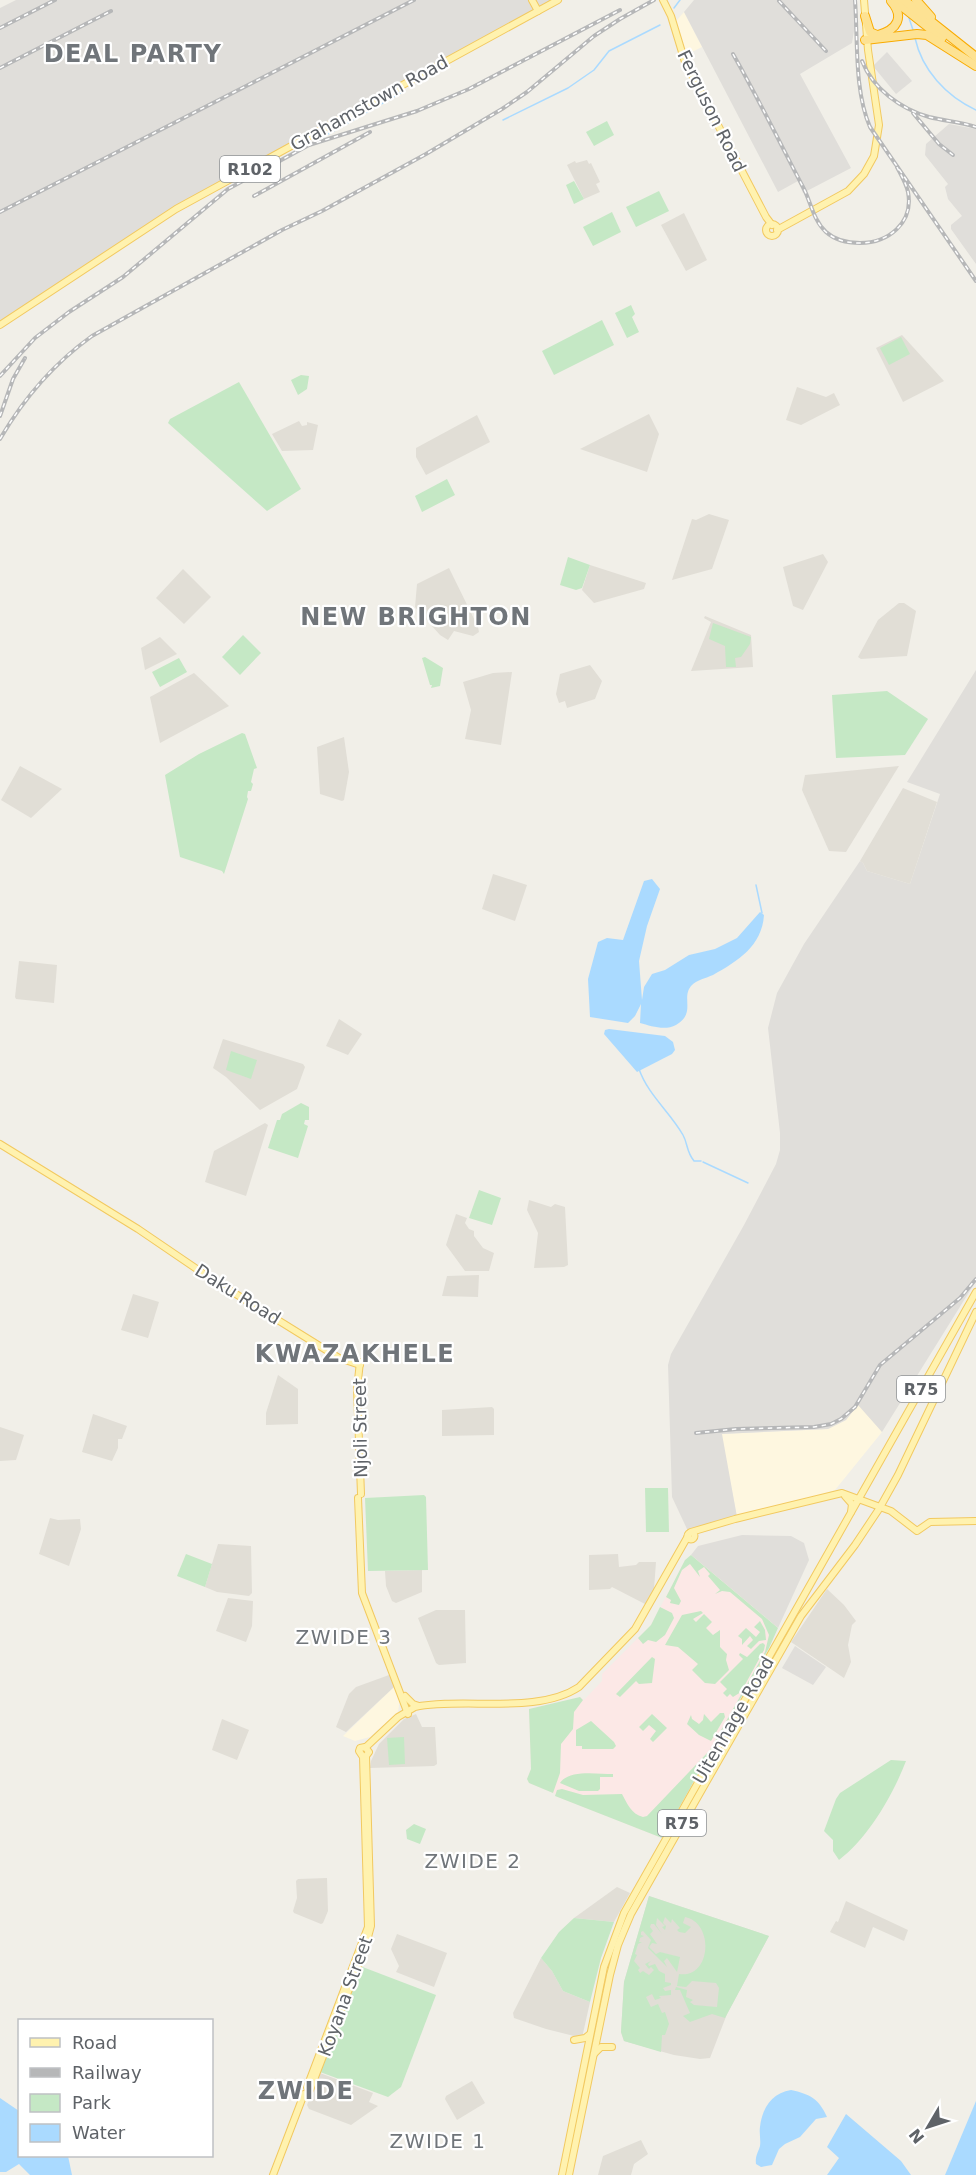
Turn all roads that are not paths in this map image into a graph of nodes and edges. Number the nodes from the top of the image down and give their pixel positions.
1 (534, 0) edge
2 (558, 0) edge
3 (863, 0) edge
4 (664, 1) edge
5 (896, 1) edge
6 (915, 4) edge
7 (539, 10) junction
8 (865, 16) junction
9 (877, 35) junction
10 (866, 38) junction
11 (976, 57) edge
12 (976, 66) edge
13 (0, 325) edge
14 (0, 1144) edge
15 (976, 1292) edge
16 (976, 1312) edge
17 (358, 1364) joint
18 (864, 1489) junction
19 (848, 1496) junction
20 (885, 1499) junction
21 (859, 1500) junction
22 (879, 1508) junction
23 (851, 1512) junction
24 (889, 1513) junction
25 (874, 1518) junction
26 (976, 1521) edge
27 (404, 1699) junction
28 (454, 1705) junction
29 (421, 1706) junction
30 (409, 1712) junction
31 (400, 1715) junction
32 (366, 1753) junction
33 (591, 2032) junction
34 (612, 2047) dead end
35 (590, 2054) junction
36 (275, 2175) edge
37 (562, 2175) edge
38 (569, 2175) edge

1 - 7 main road
2 - 7 main road, Grahamstown Road / R102
3 - 8 main road
3 - 10 main road
4 - 10 main road, Ferguson Road
5 - 6 highway
5 - 9 highway
5 - 12 highway
6 - 11 highway
7 - 13 main road, Grahamstown Road / R102
8 - 9 highway
8 - 10 main road
9 - 10 highway
10 - 12 highway
14 - 17 main road, Daku Road
15 - 18 main road, Uitenhage Road / R75
16 - 20 main road, Uitenhage Road / R75
17 - 27 main road, Njoli Street
18 - 19 main road
18 - 21 main road, Uitenhage Road / R75
19 - 21 main road
19 - 23 main road
19 - 28 main road
20 - 22 main road, Uitenhage Road / R75
20 - 24 main road
21 - 22 main road
21 - 23 main road, Uitenhage Road / R75
22 - 24 main road
22 - 25 main road, Uitenhage Road / R75
23 - 33 main road, Uitenhage Road / R75
24 - 25 main road
24 - 26 main road
25 - 35 main road, Uitenhage Road / R75
27 - 29 main road
27 - 30 main road, Njoli Street
27 - 31 main road
28 - 29 main road
28 - 30 main road
29 - 30 main road
30 - 31 main road
30 - 32 main road
31 - 32 main road
32 - 36 main road, Koyana Street
33 - 35 main road, Uitenhage Road / R75
33 - 35 main road
34 - 35 main road
35 - 37 main road, Uitenhage Road / R75
35 - 38 main road, Uitenhage Road / R75

